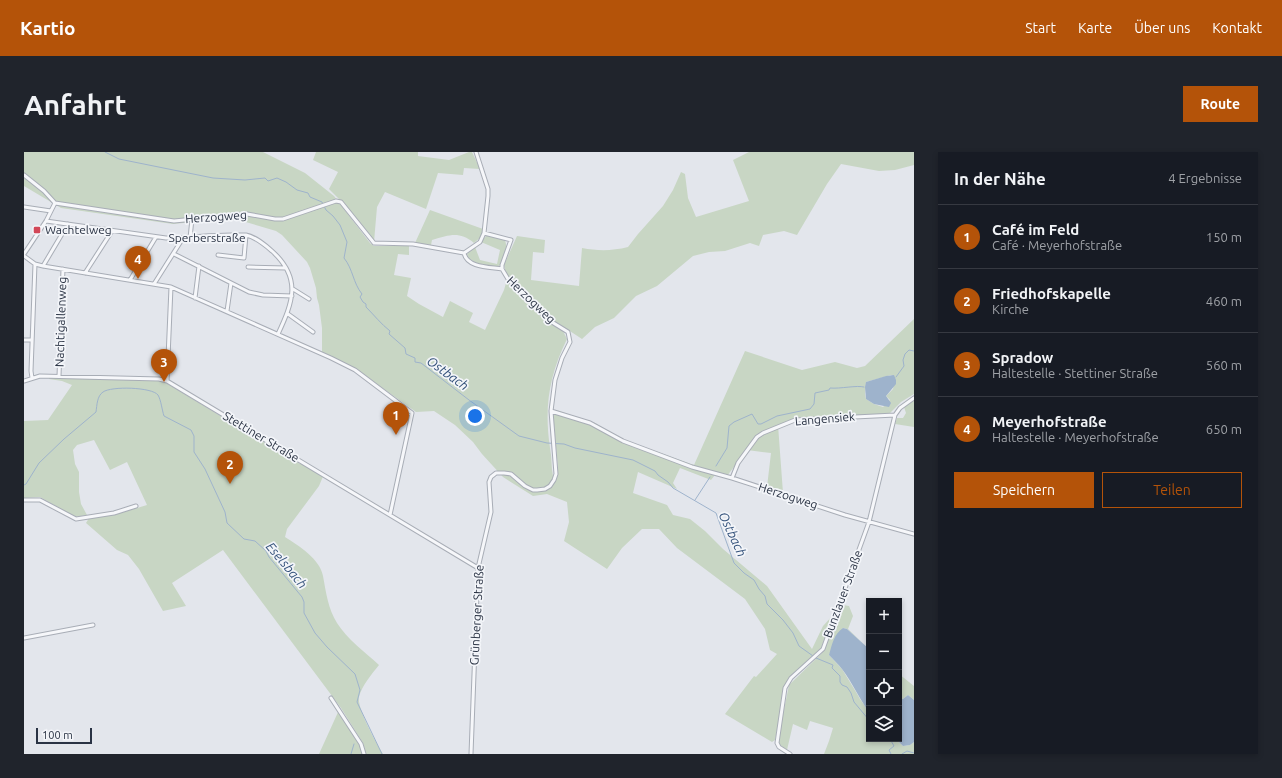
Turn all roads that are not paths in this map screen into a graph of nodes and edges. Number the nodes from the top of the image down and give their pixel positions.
1 (476, 152) edge
2 (24, 175) edge
3 (55, 203) junction
4 (24, 207) edge
5 (51, 211) junction
6 (192, 219) junction
7 (46, 221) junction
8 (68, 224) junction
9 (112, 231) junction
10 (484, 233) junction
11 (246, 236) junction
12 (156, 237) junction
13 (183, 238) junction
14 (190, 238) junction
15 (464, 253) junction
16 (174, 254) junction
17 (24, 255) edge
18 (218, 255) dead end
19 (35, 264) junction
20 (43, 266) junction
21 (199, 266) junction
22 (248, 267) dead end
23 (286, 268) junction
24 (63, 269) junction
25 (502, 269) junction
26 (85, 273) junction
27 (130, 280) junction
28 (231, 283) junction
29 (154, 284) junction
30 (171, 287) junction
31 (293, 289) junction
32 (292, 296) junction
33 (196, 298) junction
34 (309, 299) dead end
35 (227, 312) junction
36 (288, 314) junction
37 (313, 332) dead end
38 (278, 334) junction
39 (24, 340) edge
40 (32, 340) junction
41 (59, 376) junction
42 (32, 378) junction
43 (24, 381) edge
44 (167, 381) junction
45 (914, 398) edge
46 (551, 411) junction
47 (895, 415) junction
48 (732, 478) junction
49 (24, 500) edge
50 (136, 506) dead end
51 (390, 515) junction
52 (869, 522) junction
53 (914, 534) edge
54 (478, 568) junction
55 (93, 625) dead end
56 (24, 638) edge
57 (331, 698) dead end
58 (364, 754) edge
59 (471, 754) edge
60 (790, 754) edge

1 - 10 street
2 - 3 street
3 - 5 street
3 - 6 street, Herzogweg
4 - 5 street
5 - 7 street
6 - 14 street
6 - 15 street, Herzogweg
7 - 8 street, Sperberstraße
7 - 17 street
8 - 9 street, Sperberstraße
8 - 20 street
9 - 12 street, Sperberstraße
9 - 26 street
10 - 15 street
10 - 25 street
11 - 14 street, Sperberstraße
11 - 18 street
11 - 23 street, Sperberstraße
12 - 13 street, Sperberstraße
12 - 27 street
13 - 14 street, Sperberstraße
13 - 16 street
15 - 25 street, Herzogweg
16 - 21 street
16 - 29 street
17 - 19 street
19 - 20 street
19 - 40 street
20 - 24 street
21 - 28 street
21 - 33 street
22 - 23 street
23 - 31 street, Sperberstraße
24 - 26 street
24 - 41 street, Nachtigallenweg
25 - 46 street, Herzogweg
26 - 27 street
27 - 29 street
28 - 32 street
28 - 35 street
29 - 30 street
30 - 33 street
30 - 44 street
31 - 32 street, Sperberstraße
31 - 34 street
32 - 36 street, Sperberstraße
33 - 35 street
35 - 38 street
36 - 37 street
36 - 38 street, Sperberstraße
38 - 51 street
39 - 40 street
40 - 42 street
41 - 42 street, Stettiner Straße
41 - 44 street, Stettiner Straße
42 - 43 street, Stettiner Straße
44 - 51 street, Stettiner Straße
45 - 47 street
46 - 48 street, Herzogweg
46 - 54 street, Grünberger Straße
47 - 48 street, Langensiek
47 - 52 street, Bunzlauer Straße
48 - 52 street, Herzogweg
49 - 50 street
51 - 54 street, Stettiner Straße
52 - 53 street, Herzogweg
52 - 60 street, Bunzlauer Straße
54 - 59 street, Grünberger Straße
55 - 56 street
57 - 58 street

